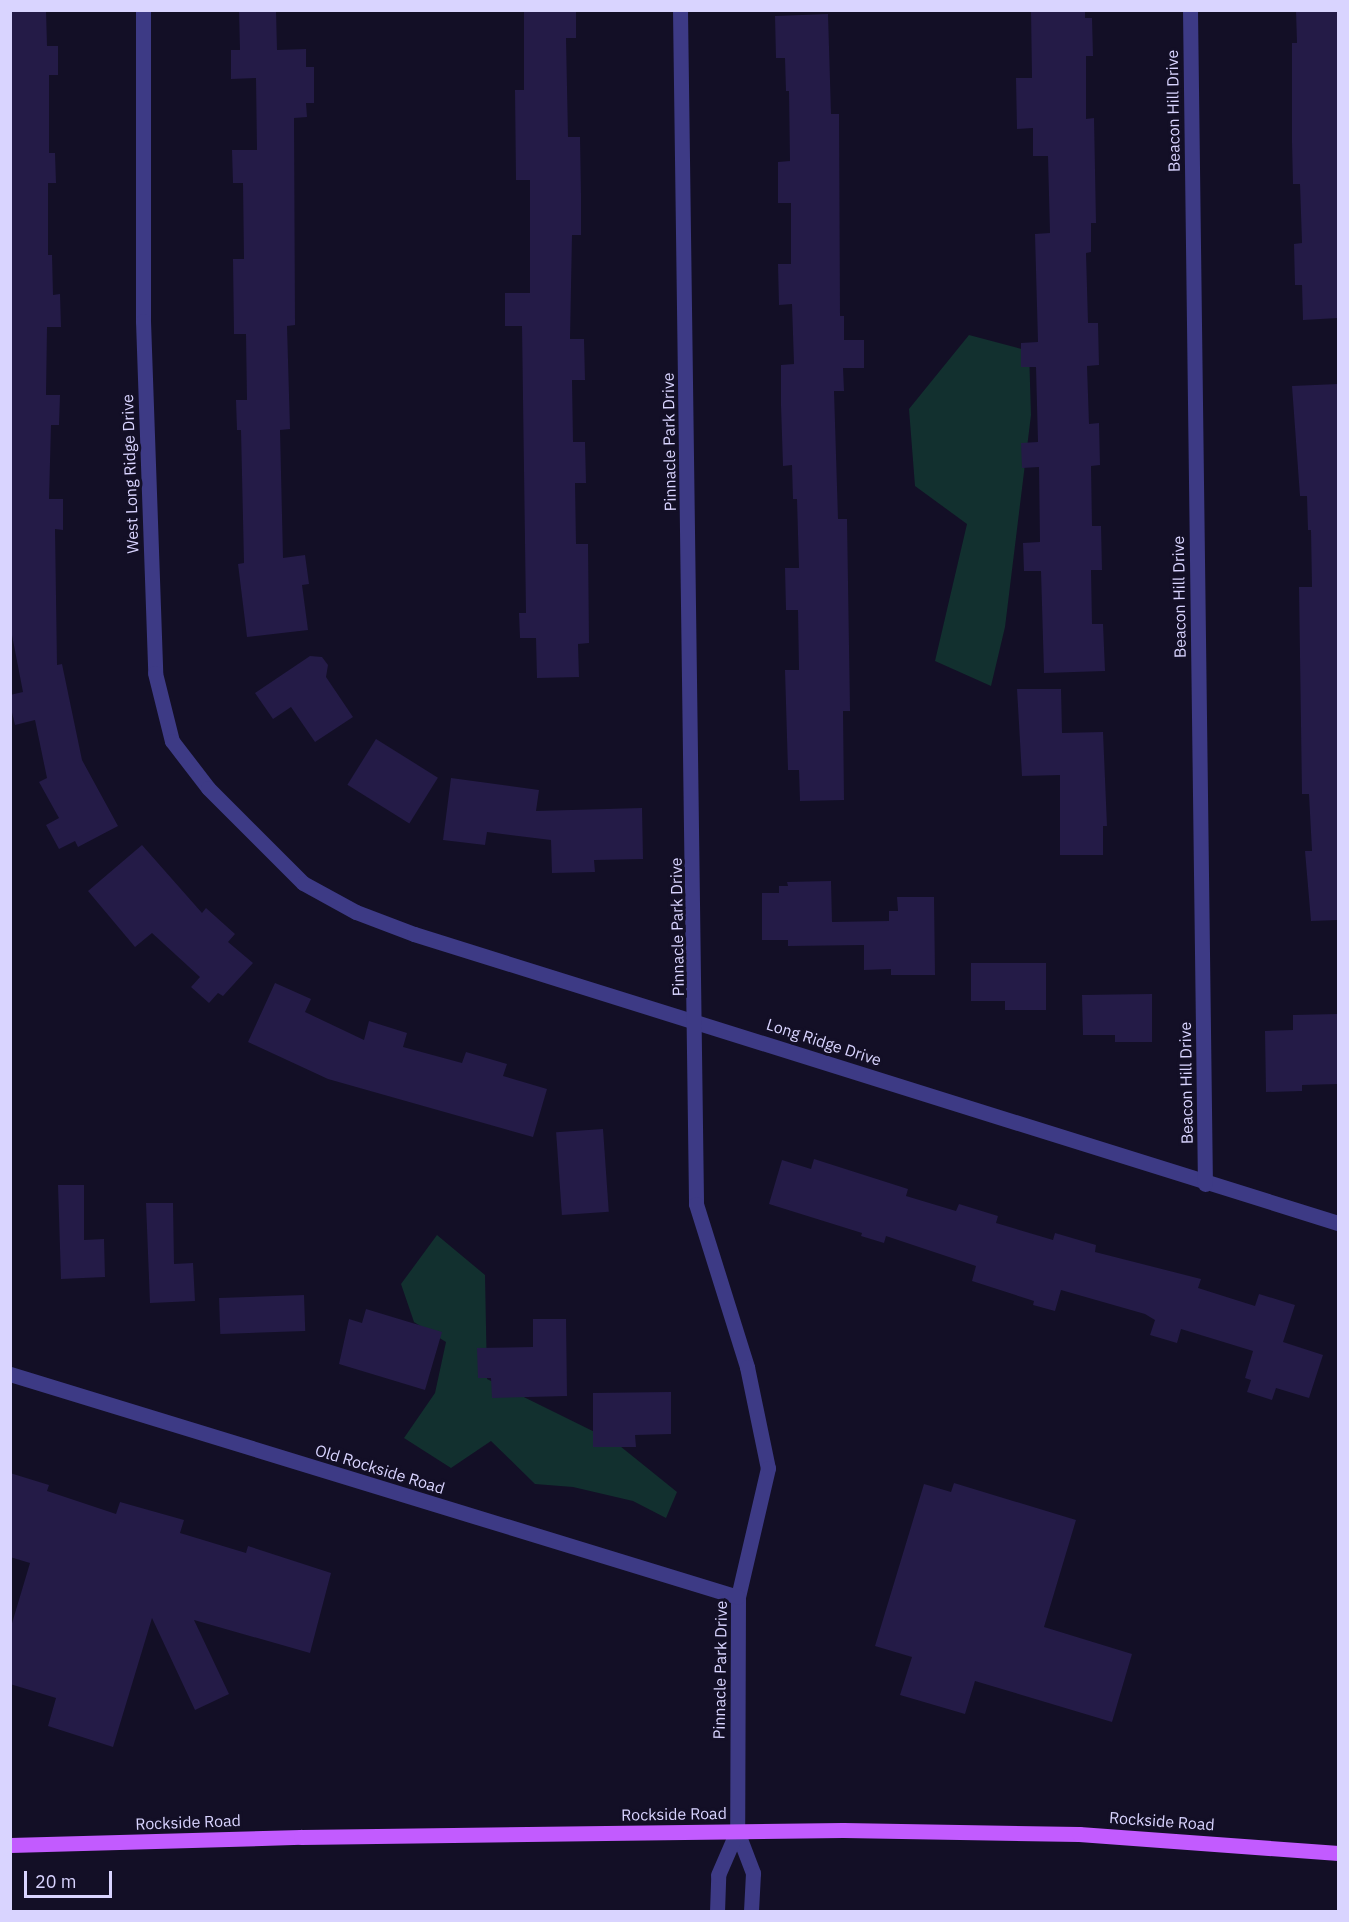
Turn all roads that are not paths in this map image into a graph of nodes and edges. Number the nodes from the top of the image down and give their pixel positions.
1 (143, 10) edge
2 (680, 10) edge
3 (1190, 10) edge
4 (303, 883) joint
5 (696, 1022) junction
6 (1205, 1184) junction
7 (1338, 1222) edge
8 (10, 1374) edge
9 (738, 1597) junction
10 (738, 1831) junction
11 (10, 1845) edge
12 (1338, 1853) edge
13 (717, 1911) edge
14 (751, 1911) edge

1 - 4 street, West Long Ridge Drive
2 - 5 street, Pinnacle Park Drive
3 - 6 street, Beacon Hill Drive
4 - 5 street, Long Ridge Drive
5 - 6 street, Long Ridge Drive
5 - 9 street, Pinnacle Park Drive
6 - 7 street, Long Ridge Drive
8 - 9 street, Old Rockside Road
9 - 10 street, Pinnacle Park Drive
10 - 11 main road, Rockside Road
10 - 12 main road, Rockside Road
10 - 13 street
10 - 14 street

